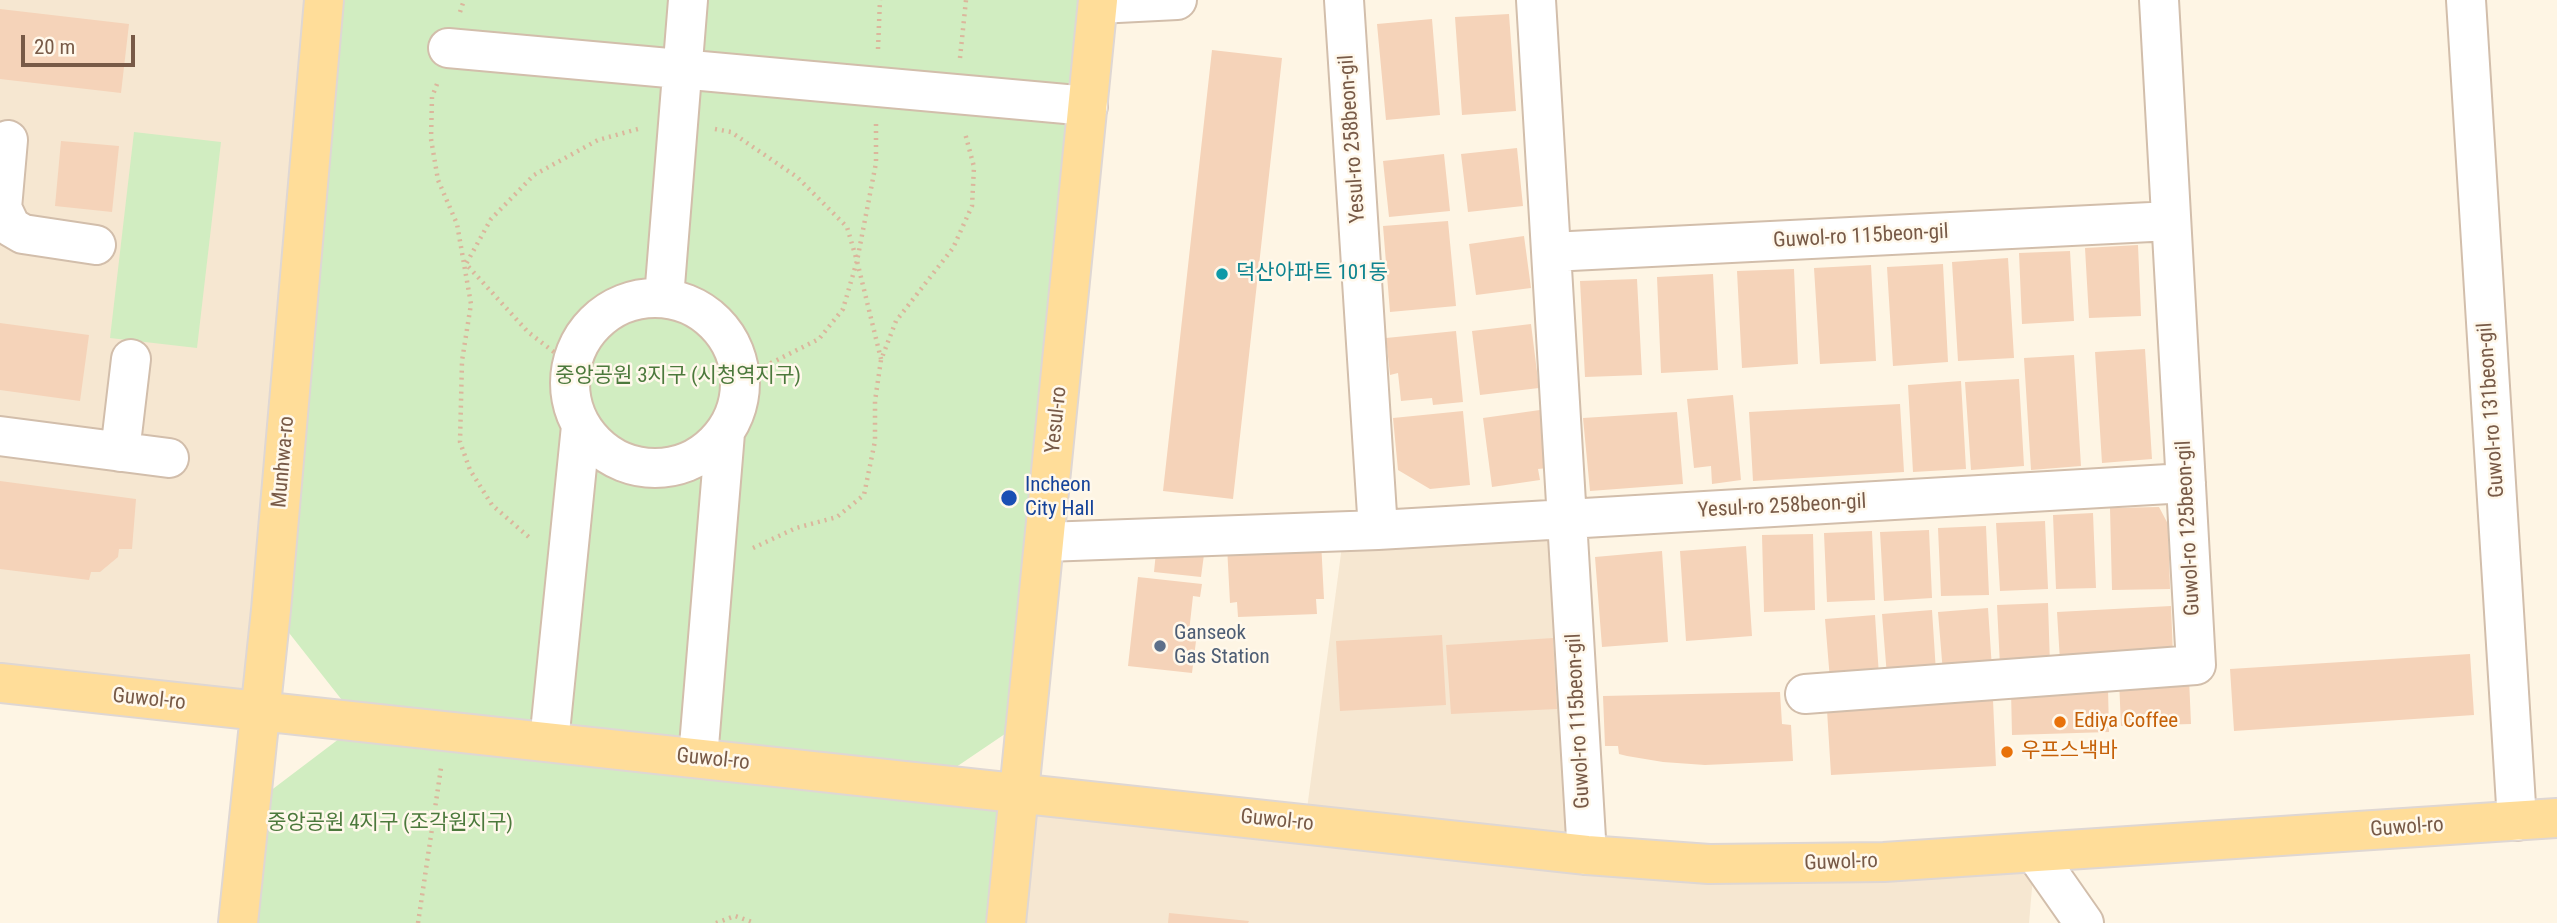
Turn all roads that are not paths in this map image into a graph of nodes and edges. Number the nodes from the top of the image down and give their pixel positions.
1 (324, 0) edge
2 (688, 0) edge
3 (1177, 0) edge
4 (1344, 0) edge
5 (1536, 0) edge
6 (2159, 0) edge
7 (2466, 0) edge
8 (1098, 2) edge
9 (448, 48) road end
10 (683, 68) junction
11 (1088, 106) junction
12 (14, 141) edge
13 (2171, 221) junction
14 (96, 245) dead end
15 (1551, 252) junction
16 (664, 298) junction
17 (131, 359) dead end
18 (580, 426) junction
19 (725, 433) junction
20 (0, 436) edge
21 (120, 452) junction
22 (169, 458) dead end
23 (2186, 483) junction
24 (1567, 519) junction
25 (1378, 530) junction
26 (1045, 542) junction
27 (0, 683) edge
28 (1805, 694) dead end
29 (259, 712) junction
30 (549, 742) junction
31 (698, 758) junction
32 (1020, 792) junction
33 (2557, 818) edge
34 (2517, 821) junction
35 (2035, 853) junction
36 (1587, 855) junction
37 (239, 923) edge
38 (1006, 923) edge
39 (2084, 923) edge

1 - 29 main road, Munhwa-ro
2 - 10 street
3 - 8 street
4 - 25 street, Yesul-ro 258beon-gil
5 - 15 street, Guwol-ro 115beon-gil
6 - 13 street, Guwol-ro 125beon-gil
7 - 34 street, Guwol-ro 131beon-gil
8 - 11 main road, Yesul-ro
9 - 10 street
10 - 11 street
10 - 16 street
11 - 26 main road, Yesul-ro
12 - 14 street
13 - 15 street, Guwol-ro 115beon-gil
13 - 23 street, Guwol-ro 125beon-gil
15 - 24 street, Guwol-ro 115beon-gil
16 - 18 street
16 - 19 street
17 - 21 street
18 - 19 street
18 - 30 street
19 - 31 street
20 - 21 street
21 - 22 street
23 - 24 street, Yesul-ro 258beon-gil
23 - 28 street, Guwol-ro 125beon-gil
24 - 25 street, Yesul-ro 258beon-gil
24 - 36 street, Guwol-ro 115beon-gil
25 - 26 street, Yesul-ro 258beon-gil
26 - 32 main road, Yesul-ro
27 - 29 main road, Guwol-ro
29 - 30 main road, Guwol-ro
29 - 37 main road, Munhwa-ro
30 - 31 main road, Guwol-ro
31 - 32 main road, Guwol-ro
32 - 36 main road, Guwol-ro
32 - 38 main road, Yesul-ro
33 - 34 main road, Guwol-ro
34 - 35 main road, Guwol-ro
35 - 36 main road, Guwol-ro
35 - 39 street

